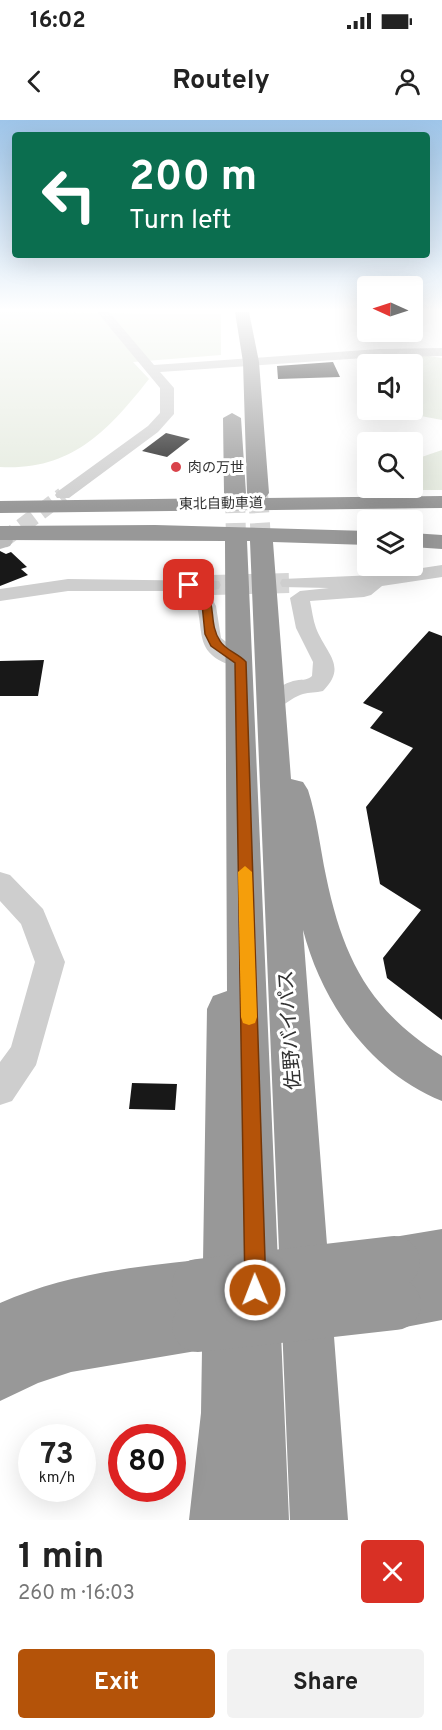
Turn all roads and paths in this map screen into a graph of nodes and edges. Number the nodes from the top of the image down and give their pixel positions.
1 (157, 377) edge
2 (237, 377) edge
3 (243, 377) edge
4 (234, 493) tunnel mouth
5 (258, 493) tunnel mouth
6 (63, 495) tunnel mouth
7 (442, 502) edge
8 (0, 507) edge
9 (442, 519) edge
10 (0, 535) edge
11 (357, 538) edge
12 (423, 541) edge
13 (442, 542) edge
14 (442, 571) edge
15 (376, 581) junction
16 (289, 583) tunnel mouth
17 (189, 585) junction
18 (212, 585) tunnel mouth
19 (0, 595) edge
20 (240, 662) junction
21 (272, 719) junction
22 (244, 821) junction
23 (0, 883) edge
24 (442, 1080) edge
25 (0, 1089) edge
26 (442, 1253) edge
27 (410, 1287) edge
28 (198, 1306) junction
29 (0, 1329) edge
30 (0, 1374) edge
31 (218, 1520) edge
32 (260, 1520) edge
33 (319, 1520) edge

1 - 6 street
2 - 4 highway
3 - 5 highway
7 - 8 highway, 東北自動車道
9 - 10 highway, 東北自動車道
10 - 11 highway
12 - 13 highway
14 - 15 street
15 - 16 street
15 - 21 street
17 - 18 street
17 - 19 street
17 - 20 street
20 - 21 highway, 佐野バイパス
20 - 22 highway, 佐野バイパス
21 - 24 highway
21 - 33 highway, 佐野バイパス
22 - 31 highway
22 - 32 highway, 佐野バイパス
23 - 25 street
26 - 27 highway
27 - 28 highway, bridge
28 - 29 highway
28 - 30 highway

